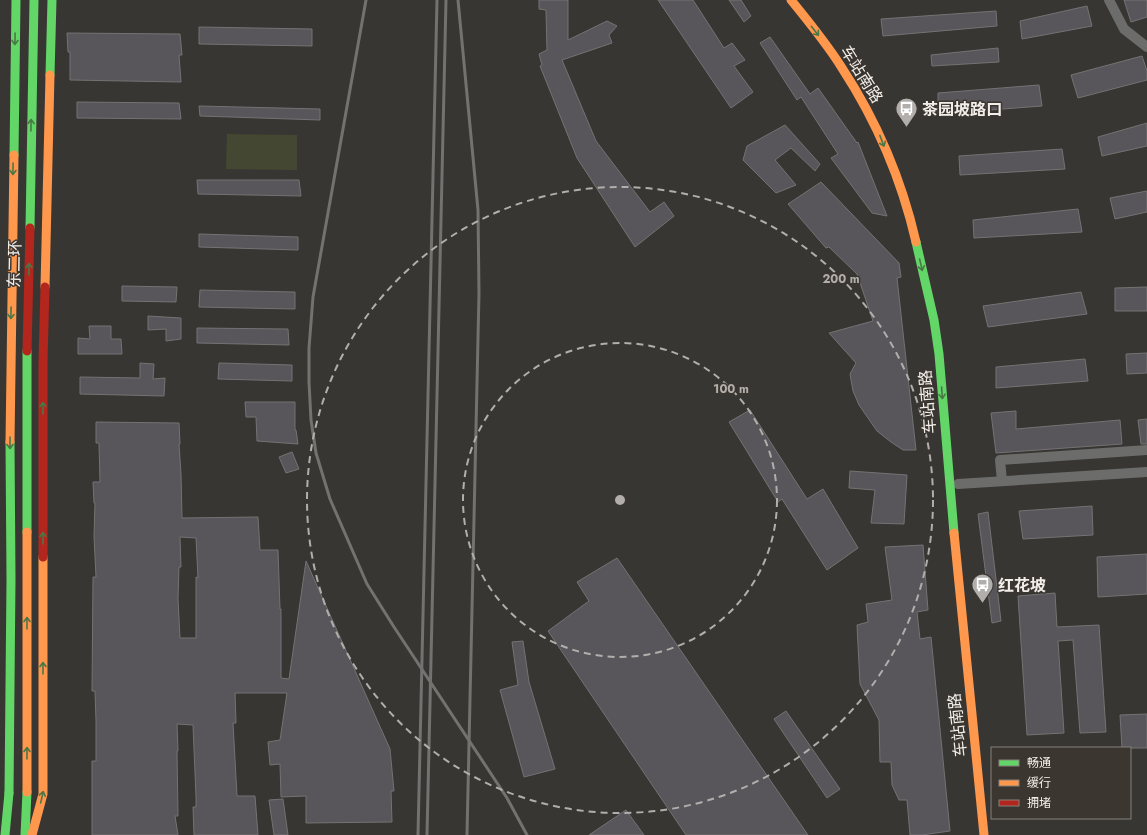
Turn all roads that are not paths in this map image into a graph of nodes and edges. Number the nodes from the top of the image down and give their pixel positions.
1 (16, 0) edge
2 (34, 0) edge
3 (52, 0) edge
4 (791, 0) edge
5 (1109, 0) edge
6 (818, 18) dead end
7 (836, 42) dead end
8 (1147, 47) edge
9 (900, 162) dead end
10 (1147, 450) edge
11 (1147, 472) edge
12 (1002, 481) junction
13 (958, 484) junction
14 (43, 506) junction
15 (0, 507) edge
16 (0, 522) edge
17 (43, 522) junction
18 (964, 539) dead end
19 (975, 648) dead end
20 (991, 814) edge
21 (991, 819) edge
22 (0, 821) edge
23 (2, 835) edge
24 (5, 835) edge
25 (25, 835) edge
26 (32, 835) edge
27 (984, 835) edge
28 (993, 835) edge

1 -> 24 main road, 东二环, bridge
25 -> 2 main road, 东二环, bridge
14 -> 3 main road
4 -> 27 main road, 车站南路
5 - 8 street
6 - 7 main road, 车站南路
9 - 13 main road, 车站南路
10 - 12 street
11 - 12 street
12 - 13 street
13 - 18 main road, 车站南路
14 - 15 main road
14 - 17 main road
16 - 17 main road
26 -> 17 main road
19 - 20 main road, 车站南路
21 - 28 main road, 车站南路
22 - 23 main road

